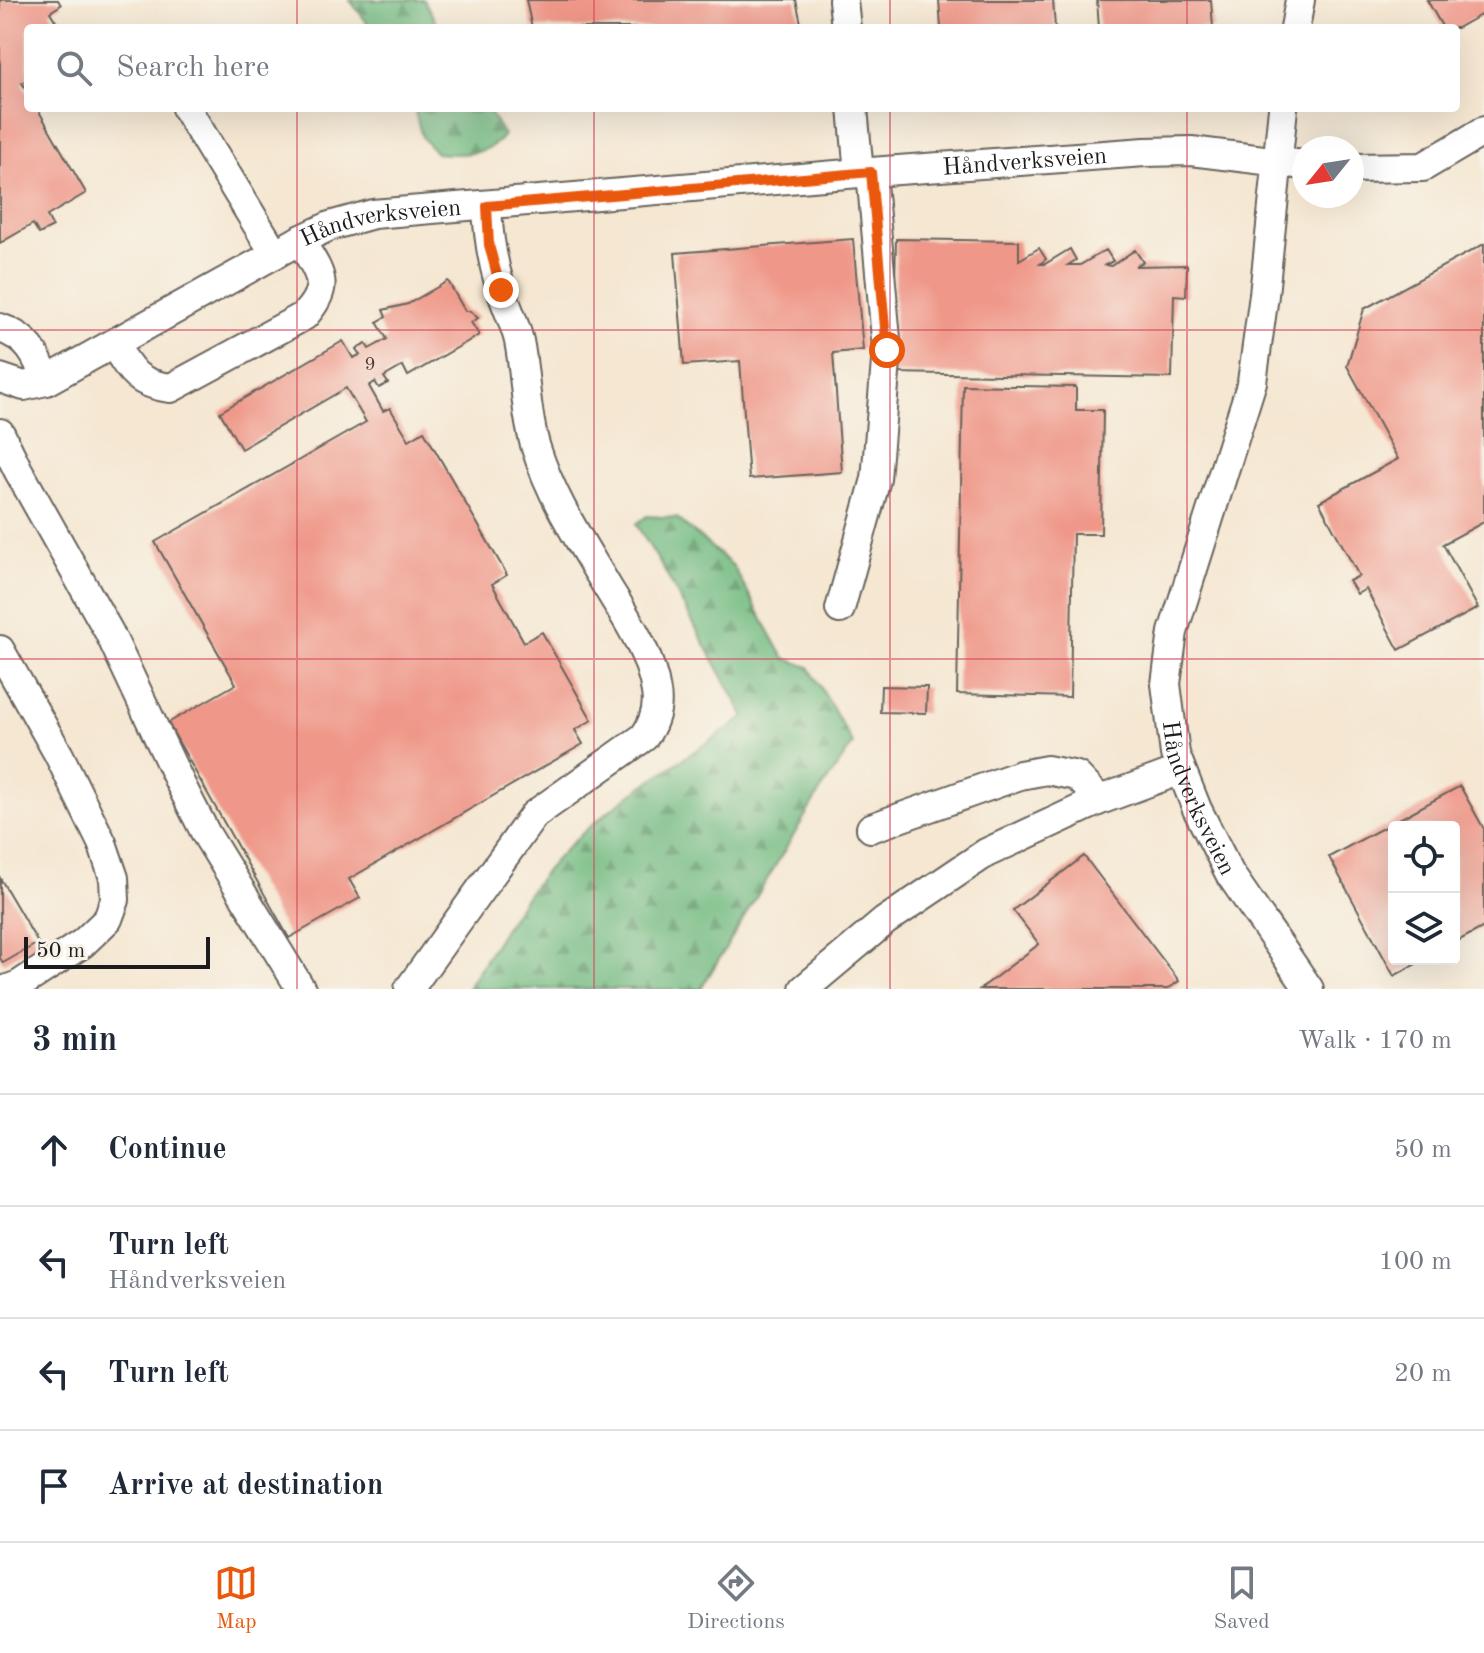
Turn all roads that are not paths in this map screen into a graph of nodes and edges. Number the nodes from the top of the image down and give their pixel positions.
1 (843, 0) edge
2 (1300, 0) edge
3 (846, 24) edge
4 (1296, 24) edge
5 (188, 112) edge
6 (854, 112) edge
7 (1284, 112) edge
8 (1484, 131) edge
9 (1290, 163) edge
10 (1364, 168) edge
11 (865, 172) junction
12 (487, 206) junction
13 (300, 240) junction
14 (275, 254) junction
15 (0, 328) edge
16 (114, 344) junction
17 (0, 378) edge
18 (46, 381) junction
19 (0, 433) edge
20 (840, 609) dead end
21 (0, 650) edge
22 (1181, 770) junction
23 (1100, 800) junction
24 (871, 828) dead end
25 (8, 989) edge
26 (301, 989) edge
27 (409, 989) edge
28 (804, 989) edge
29 (1309, 989) edge

1 - 3 street
2 - 4 street
5 - 14 street
6 - 11 street
7 - 9 street, Håndverksveien
8 - 10 street
9 - 11 street, Håndverksveien
9 - 22 street, Håndverksveien
11 - 12 street, Håndverksveien
11 - 20 street
12 - 13 street, Håndverksveien
12 - 27 street
13 - 14 street, Håndverksveien
13 - 16 street
14 - 16 street, Håndverksveien
15 - 18 street
16 - 18 street, Håndverksveien
17 - 18 street, Håndverksveien
19 - 26 street
21 - 25 street
22 - 23 street
22 - 29 street, Håndverksveien
23 - 24 street
23 - 28 street

